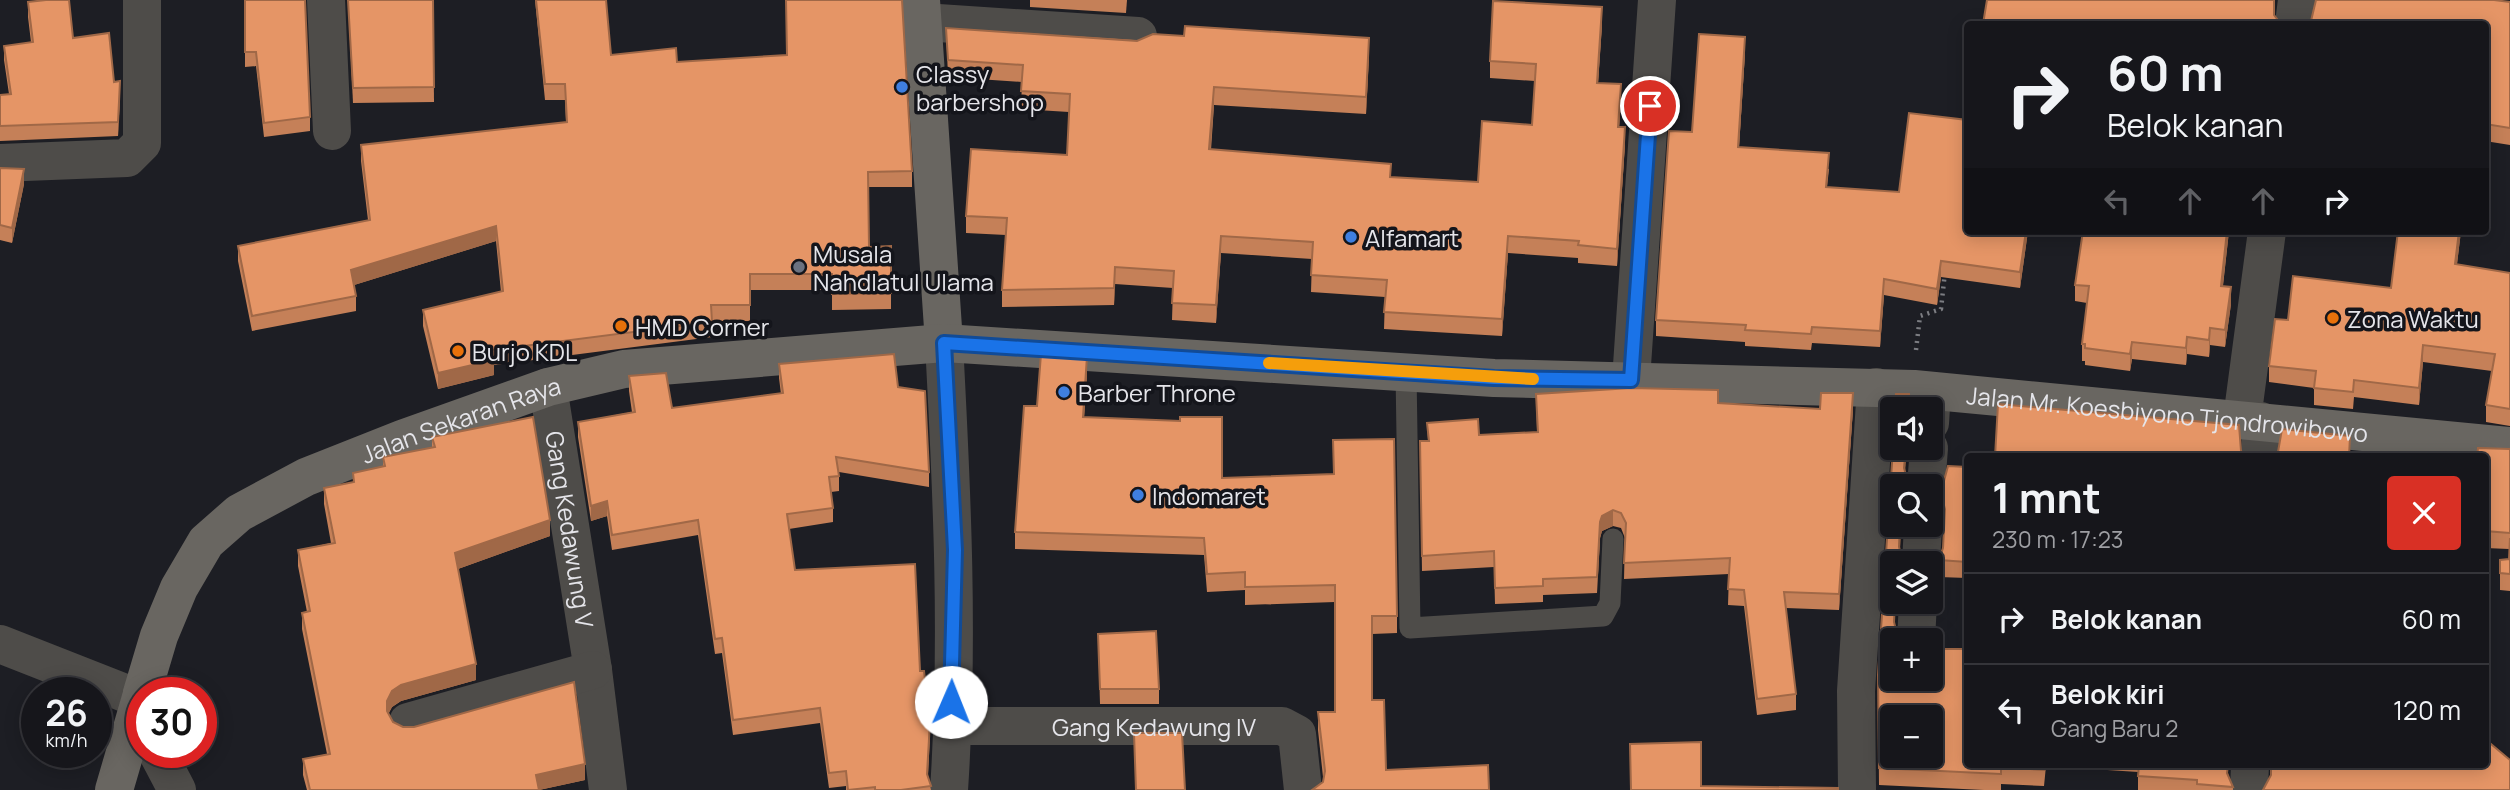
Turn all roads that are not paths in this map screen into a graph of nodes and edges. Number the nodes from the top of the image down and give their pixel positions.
1 (142, 0) edge
2 (326, 0) edge
3 (1657, 0) edge
4 (2297, 0) edge
5 (922, 11) edge
6 (2294, 21) edge
7 (1138, 36) dead end
8 (331, 131) dead end
9 (0, 163) edge
10 (2267, 235) edge
11 (944, 343) junction
12 (1406, 372) junction
13 (1631, 380) junction
14 (548, 387) junction
15 (1876, 387) junction
16 (1912, 397) edge
17 (1943, 403) edge
18 (2255, 432) edge
19 (2510, 446) edge
20 (1613, 539) dead end
21 (0, 644) edge
22 (593, 670) junction
23 (148, 677) edge
24 (126, 700) edge
25 (408, 722) dead end
26 (954, 726) junction
27 (126, 751) edge
28 (165, 768) edge
29 (2250, 768) edge
30 (114, 790) edge
31 (177, 790) edge
32 (608, 790) edge
33 (949, 790) edge
34 (1303, 790) edge
35 (1857, 790) edge
36 (2249, 790) edge

1 - 9 street
2 - 8 street
3 - 13 street
4 - 6 street
5 - 7 street
5 - 11 main road
10 - 18 street
11 - 12 main road, Jalan Mr. Koesbiyono Tjondrowibowo
11 - 14 main road, Jalan Sekaran Raya
11 - 26 street
12 - 13 main road, Jalan Mr. Koesbiyono Tjondrowibowo
12 - 20 lane
13 - 15 main road, Jalan Mr. Koesbiyono Tjondrowibowo
14 - 22 street, Gang Kedawung V
14 - 23 main road, Jalan Sekaran Raya
15 - 16 main road, Jalan Mr. Koesbiyono Tjondrowibowo
15 - 35 street
17 - 18 main road, Jalan Mr. Koesbiyono Tjondrowibowo
18 - 19 main road, Jalan Mr. Koesbiyono Tjondrowibowo
21 - 24 street
22 - 25 street
22 - 32 street, Gang Kedawung V
26 - 33 street
26 - 34 street, Gang Kedawung IV
27 - 30 main road, Jalan Sekaran Raya
28 - 31 street
29 - 36 street

